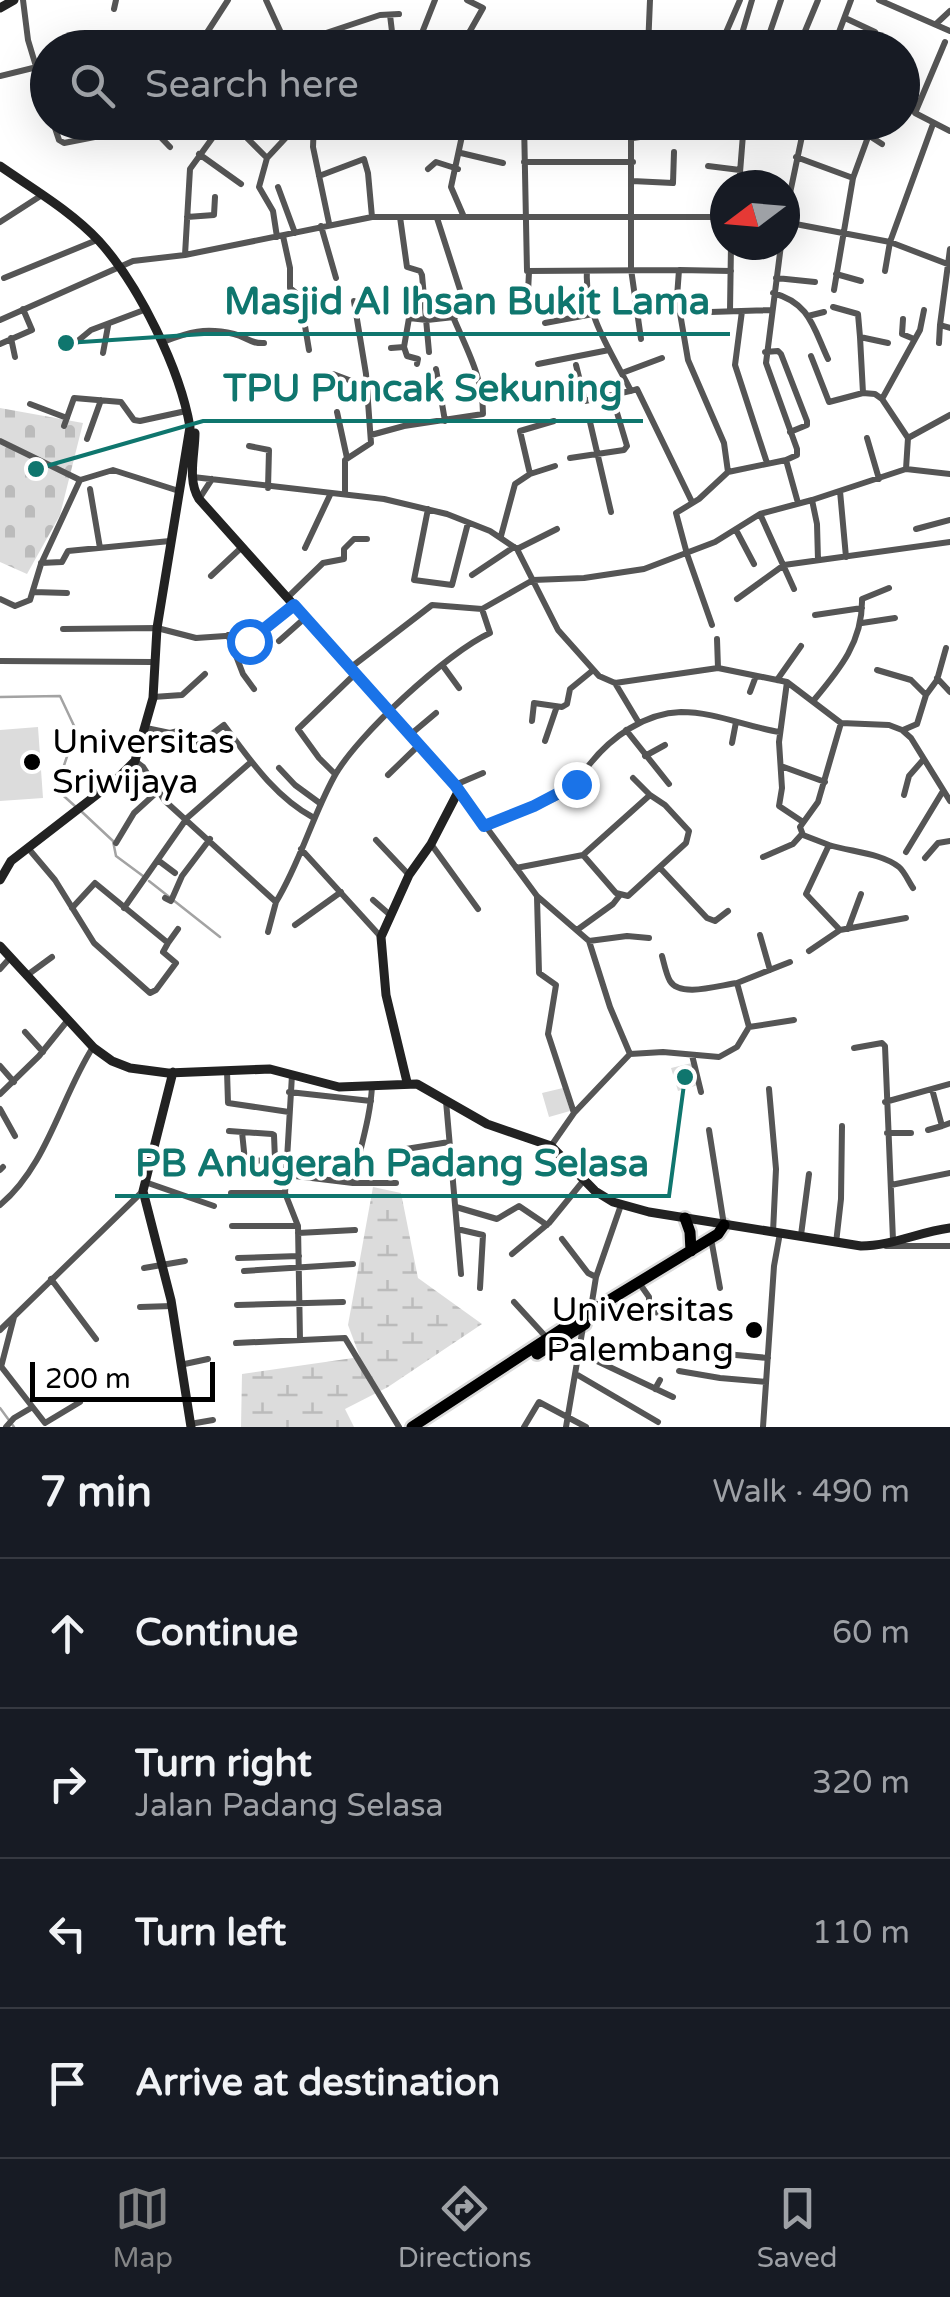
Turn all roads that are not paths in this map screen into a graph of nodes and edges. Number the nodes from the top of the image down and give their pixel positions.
1 (13, 0) edge
2 (23, 0) edge
3 (228, 0) edge
4 (266, 0) edge
5 (434, 0) edge
6 (468, 0) edge
7 (650, 0) edge
8 (740, 0) edge
9 (752, 0) edge
10 (781, 0) edge
11 (818, 0) edge
12 (851, 0) edge
13 (879, 0) edge
14 (0, 8) edge
15 (950, 11) edge
16 (845, 18) junction
17 (936, 24) junction
18 (208, 30) edge
19 (279, 30) edge
20 (342, 30) edge
21 (394, 30) edge
22 (423, 30) edge
23 (470, 30) edge
24 (649, 30) edge
25 (727, 30) edge
26 (742, 30) edge
27 (771, 30) edge
28 (806, 30) edge
29 (840, 30) edge
30 (871, 30) edge
31 (950, 30) edge
32 (944, 42) dead end
33 (30, 46) edge
34 (30, 69) edge
35 (0, 76) edge
36 (920, 97) edge
37 (920, 118) edge
38 (933, 124) junction
39 (950, 130) edge
40 (163, 140) edge
41 (211, 140) edge
42 (247, 140) edge
43 (284, 140) edge
44 (315, 140) edge
45 (463, 140) edge
46 (524, 140) edge
47 (633, 140) edge
48 (742, 140) edge
49 (800, 140) edge
50 (867, 140) edge
51 (874, 140) edge
52 (882, 144) dead end
53 (170, 147) dead end
54 (461, 152) junction
55 (674, 152) dead end
56 (199, 154) junction
57 (796, 157) junction
58 (267, 158) junction
59 (524, 162) junction
60 (633, 162) junction
61 (504, 163) dead end
62 (0, 166) edge
63 (708, 166) dead end
64 (458, 169) junction
65 (428, 170) dead end
66 (740, 170) joint
67 (794, 170) edge
68 (319, 176) junction
69 (852, 178) junction
70 (632, 181) junction
71 (240, 184) dead end
72 (278, 187) dead end
73 (42, 196) junction
74 (215, 197) dead end
75 (524, 216) junction
76 (632, 216) junction
77 (187, 217) junction
78 (372, 217) junction
79 (464, 217) junction
80 (710, 217) edge
81 (400, 218) junction
82 (437, 218) junction
83 (0, 222) edge
84 (800, 224) edge
85 (325, 225) junction
86 (295, 234) junction
87 (844, 234) junction
88 (280, 237) junction
89 (98, 240) junction
90 (890, 242) junction
91 (950, 249) edge
92 (185, 255) junction
93 (730, 260) edge
94 (779, 260) edge
95 (948, 264) edge
96 (118, 265) junction
97 (631, 269) junction
98 (679, 270) junction
99 (586, 271) junction
100 (730, 271) junction
101 (885, 271) dead end
102 (528, 272) junction
103 (836, 274) junction
104 (4, 278) dead end
105 (336, 278) dead end
106 (776, 278) junction
107 (861, 281) dead end
108 (815, 282) dead end
109 (834, 290) dead end
110 (528, 292) dead end
111 (773, 293) junction
112 (946, 299) edge
113 (354, 300) dead end
114 (833, 307) dead end
115 (23, 309) junction
116 (144, 310) junction
117 (771, 310) junction
118 (924, 310) dead end
119 (730, 311) junction
120 (742, 311) junction
121 (824, 312) dead end
122 (680, 313) junction
123 (593, 314) junction
124 (808, 316) junction
125 (454, 317) junction
126 (903, 319) dead end
127 (0, 320) edge
128 (427, 320) junction
129 (546, 323) dead end
130 (940, 325) junction
131 (108, 326) junction
132 (950, 328) edge
133 (860, 337) junction
134 (11, 338) junction
135 (640, 339) dead end
136 (914, 339) junction
137 (163, 342) junction
138 (264, 343) dead end
139 (888, 343) dead end
140 (940, 343) dead end
141 (0, 344) edge
142 (391, 348) dead end
143 (404, 348) junction
144 (68, 349) dead end
145 (308, 350) dead end
146 (610, 350) junction
147 (429, 352) dead end
148 (765, 352) junction
149 (103, 353) dead end
150 (811, 356) dead end
151 (15, 357) dead end
152 (662, 358) dead end
153 (828, 359) dead end
154 (417, 364) dead end
155 (538, 364) dead end
156 (576, 365) dead end
157 (436, 369) dead end
158 (622, 372) junction
159 (315, 376) dead end
160 (365, 386) junction
161 (630, 391) junction
162 (863, 393) junction
163 (185, 396) junction
164 (612, 396) junction
165 (882, 399) junction
166 (101, 400) junction
167 (30, 404) dead end
168 (188, 411) junction
169 (337, 412) dead end
170 (950, 415) edge
171 (445, 421) junction
172 (554, 421) dead end
173 (590, 422) dead end
174 (790, 432) junction
175 (371, 435) junction
176 (867, 438) dead end
177 (908, 438) junction
178 (87, 439) dead end
179 (0, 441) edge
180 (249, 446) dead end
181 (598, 452) junction
182 (347, 458) junction
183 (570, 458) dead end
184 (786, 460) junction
185 (767, 463) junction
186 (554, 466) dead end
187 (906, 469) junction
188 (728, 472) junction
189 (530, 474) junction
190 (950, 474) edge
191 (192, 477) junction
192 (212, 479) junction
193 (879, 479) junction
194 (80, 480) junction
195 (180, 487) junction
196 (268, 488) junction
197 (90, 489) dead end
198 (840, 491) junction
199 (345, 494) junction
200 (197, 495) junction
201 (330, 495) junction
202 (812, 500) junction
203 (692, 502) junction
204 (798, 504) junction
205 (176, 508) junction
206 (428, 510) junction
207 (611, 512) dead end
208 (760, 514) junction
209 (950, 520) edge
210 (468, 522) junction
211 (557, 529) dead end
212 (916, 529) dead end
213 (736, 530) junction
214 (501, 536) junction
215 (368, 539) dead end
216 (170, 542) junction
217 (950, 542) edge
218 (242, 547) junction
219 (100, 548) junction
220 (305, 548) dead end
221 (516, 548) junction
222 (686, 554) junction
223 (846, 557) junction
224 (818, 560) junction
225 (41, 562) junction
226 (754, 564) dead end
227 (784, 565) junction
228 (472, 575) dead end
229 (211, 576) dead end
230 (533, 580) junction
231 (889, 588) dead end
232 (794, 589) dead end
233 (32, 592) junction
234 (66, 593) dead end
235 (0, 599) edge
236 (737, 599) dead end
237 (291, 601) junction
238 (862, 608) junction
239 (482, 609) junction
240 (815, 615) dead end
241 (306, 618) junction
242 (895, 618) dead end
243 (862, 623) junction
244 (712, 625) dead end
245 (63, 628) dead end
246 (157, 628) junction
247 (228, 635) junction
248 (717, 638) dead end
249 (279, 641) dead end
250 (801, 646) dead end
251 (946, 648) dead end
252 (0, 661) edge
253 (152, 662) junction
254 (442, 666) junction
255 (718, 668) junction
256 (877, 670) dead end
257 (353, 671) junction
258 (592, 671) junction
259 (205, 674) dead end
260 (756, 676) junction
261 (938, 678) junction
262 (777, 680) junction
263 (787, 682) junction
264 (616, 684) junction
265 (459, 688) dead end
266 (254, 689) dead end
267 (750, 692) dead end
268 (950, 692) edge
269 (926, 695) junction
270 (153, 697) junction
271 (814, 700) junction
272 (556, 709) junction
273 (391, 711) junction
274 (436, 714) dead end
275 (532, 721) dead end
276 (736, 722) junction
277 (639, 723) junction
278 (842, 723) junction
279 (146, 728) junction
280 (626, 730) junction
281 (902, 730) junction
282 (780, 732) junction
283 (411, 734) junction
284 (545, 740) dead end
285 (732, 743) dead end
286 (420, 744) junction
287 (665, 745) dead end
288 (645, 756) junction
289 (134, 760) junction
290 (923, 760) junction
291 (251, 762) junction
292 (780, 766) junction
293 (278, 768) dead end
294 (483, 773) dead end
295 (335, 774) junction
296 (388, 775) dead end
297 (633, 778) dead end
298 (825, 782) junction
299 (950, 782) edge
300 (669, 784) dead end
301 (457, 787) junction
302 (941, 788) junction
303 (157, 792) junction
304 (650, 795) junction
305 (904, 795) dead end
306 (950, 801) edge
307 (321, 804) junction
308 (186, 818) junction
309 (314, 818) junction
310 (803, 822) junction
311 (484, 826) junction
312 (802, 834) junction
313 (210, 839) junction
314 (376, 840) dead end
315 (950, 841) edge
316 (116, 843) dead end
317 (431, 844) junction
318 (829, 846) junction
319 (28, 848) junction
320 (300, 849) junction
321 (906, 852) dead end
322 (583, 855) junction
323 (763, 858) dead end
324 (925, 858) dead end
325 (159, 861) junction
326 (516, 868) junction
327 (661, 869) junction
328 (175, 874) dead end
329 (409, 875) junction
330 (0, 880) edge
331 (913, 888) dead end
332 (340, 892) junction
333 (861, 894) dead end
334 (620, 895) junction
335 (537, 896) junction
336 (166, 898) dead end
337 (373, 900) dead end
338 (276, 902) junction
339 (72, 908) junction
340 (124, 908) junction
341 (478, 909) dead end
342 (728, 912) dead end
343 (389, 914) junction
344 (906, 918) dead end
345 (295, 925) dead end
346 (178, 929) dead end
347 (844, 929) junction
348 (576, 930) junction
349 (268, 932) dead end
350 (760, 934) dead end
351 (381, 937) junction
352 (649, 938) dead end
353 (589, 941) junction
354 (168, 943) junction
355 (0, 946) edge
356 (809, 951) dead end
357 (662, 956) dead end
358 (52, 957) dead end
359 (9, 959) junction
360 (790, 962) dead end
361 (0, 968) edge
362 (770, 970) junction
363 (26, 977) junction
364 (736, 983) junction
365 (68, 1020) junction
366 (794, 1020) dead end
367 (749, 1027) junction
368 (25, 1032) dead end
369 (93, 1047) junction
370 (854, 1048) dead end
371 (42, 1052) junction
372 (630, 1054) junction
373 (692, 1055) junction
374 (0, 1066) edge
375 (226, 1070) junction
376 (173, 1072) junction
377 (292, 1074) junction
378 (14, 1082) junction
379 (407, 1082) junction
380 (950, 1084) edge
381 (372, 1085) junction
382 (769, 1089) dead end
383 (932, 1089) junction
384 (289, 1092) junction
385 (701, 1092) dead end
386 (0, 1094) edge
387 (372, 1101) junction
388 (446, 1101) junction
389 (885, 1102) junction
390 (0, 1109) edge
391 (288, 1112) junction
392 (574, 1113) junction
393 (946, 1124) edge
394 (842, 1126) dead end
395 (709, 1130) dead end
396 (928, 1130) dead end
397 (229, 1131) dead end
398 (242, 1132) junction
399 (888, 1133) junction
400 (911, 1133) dead end
401 (15, 1136) dead end
402 (450, 1142) junction
403 (551, 1146) junction
404 (276, 1148) junction
405 (287, 1148) junction
406 (406, 1149) dead end
407 (950, 1173) edge
408 (809, 1174) dead end
409 (287, 1175) junction
410 (584, 1180) junction
411 (353, 1183) junction
412 (396, 1183) dead end
413 (891, 1185) junction
414 (144, 1186) junction
415 (285, 1192) junction
416 (231, 1193) dead end
417 (621, 1204) junction
418 (0, 1205) edge
419 (214, 1206) dead end
420 (456, 1207) junction
421 (686, 1218) junction
422 (547, 1225) junction
423 (728, 1225) junction
424 (232, 1226) dead end
425 (950, 1228) edge
426 (458, 1229) junction
427 (298, 1230) junction
428 (355, 1230) dead end
429 (776, 1232) junction
430 (800, 1236) junction
431 (562, 1240) dead end
432 (836, 1242) junction
433 (888, 1243) junction
434 (712, 1244) junction
435 (950, 1246) edge
436 (690, 1251) junction
437 (512, 1254) dead end
438 (298, 1256) junction
439 (238, 1258) dead end
440 (185, 1260) dead end
441 (161, 1263) junction
442 (353, 1264) dead end
443 (144, 1268) dead end
444 (299, 1268) junction
445 (244, 1271) dead end
446 (461, 1274) dead end
447 (596, 1277) junction
448 (51, 1279) junction
449 (642, 1287) junction
450 (480, 1288) dead end
451 (720, 1288) dead end
452 (343, 1302) dead end
453 (514, 1302) dead end
454 (299, 1303) junction
455 (237, 1305) dead end
456 (172, 1306) junction
457 (140, 1308) dead end
458 (14, 1316) junction
459 (586, 1317) junction
460 (681, 1317) dead end
461 (0, 1330) edge
462 (547, 1338) junction
463 (96, 1339) dead end
464 (300, 1340) junction
465 (236, 1343) dead end
466 (579, 1352) junction
467 (715, 1353) dead end
468 (768, 1358) junction
469 (208, 1359) dead end
470 (180, 1364) junction
471 (1, 1366) edge
472 (679, 1371) dead end
473 (576, 1374) junction
474 (660, 1380) dead end
475 (766, 1382) junction
476 (655, 1389) junction
477 (673, 1397) dead end
478 (80, 1402) dead end
479 (32, 1408) junction
480 (570, 1416) junction
481 (213, 1420) dead end
482 (658, 1422) dead end
483 (191, 1425) edge
484 (6, 1426) edge
485 (399, 1427) edge
486 (412, 1427) edge
487 (424, 1427) edge
488 (524, 1427) edge
489 (566, 1427) edge
490 (586, 1427) edge
491 (763, 1427) edge

1 - 14 main road
2 - 33 street
3 - 18 street
4 - 19 street
5 - 22 street
6 - 23 street
7 - 24 street
8 - 25 street
9 - 26 street
10 - 27 street
11 - 28 street
12 - 16 street
13 - 17 street
15 - 17 street
16 - 29 street
16 - 30 street
17 - 31 street
20 - 21 street
32 - 36 street
34 - 35 street
37 - 38 street
38 - 39 street
38 - 90 street
40 - 53 street
41 - 56 street
42 - 58 street
43 - 58 street
44 - 68 street
45 - 54 street
46 - 59 street
47 - 60 street
48 - 66 street
49 - 57 street
50 - 69 street
51 - 52 street
54 - 61 street
54 - 64 street
55 - 70 street
56 - 71 street
56 - 77 street
57 - 67 street
57 - 69 street
58 - 88 street
59 - 60 street
59 - 75 street
60 - 70 street
62 - 73 main road
63 - 66 street
64 - 65 street
64 - 79 street
68 - 78 street
68 - 85 street
69 - 87 street
70 - 76 street
72 - 86 street
73 - 83 street
73 - 89 main road
74 - 77 street
75 - 76 street
75 - 79 street
75 - 102 street
76 - 80 street
76 - 97 street
77 - 92 street
78 - 81 street
78 - 85 street
79 - 82 street
81 - 82 street
81 - 128 street
82 - 125 street
84 - 87 street
85 - 86 street
85 - 105 street
86 - 88 street
87 - 90 street
87 - 103 street
88 - 92 street
88 - 145 street
89 - 96 main road
89 - 104 street
90 - 95 street
90 - 101 street
91 - 95 street
92 - 96 street
93 - 100 street
94 - 106 street
95 - 112 street
96 - 115 street
96 - 116 main road
97 - 98 street
97 - 99 street
97 - 135 street
98 - 100 street
98 - 122 street
99 - 102 street
99 - 123 street
100 - 119 street
102 - 110 street
103 - 107 street
103 - 109 street
106 - 108 street
106 - 111 street
111 - 117 street
111 - 124 street
112 - 130 street
113 - 160 street
114 - 133 street
115 - 127 street
115 - 134 street
116 - 131 street
116 - 137 main road
117 - 120 street
117 - 148 street
118 - 136 street
119 - 120 street
119 - 122 street
120 - 185 street
121 - 124 street
122 - 188 street
123 - 129 street
123 - 146 street
124 - 153 street
125 - 128 street
125 - 171 street
126 - 136 street
128 - 143 street
128 - 147 street
130 - 132 street
130 - 140 street
131 - 144 street
131 - 149 street
133 - 139 street
133 - 162 street
134 - 141 street
134 - 151 street
136 - 165 street
137 - 138 street
137 - 163 main road
142 - 143 street
143 - 154 street
146 - 155 street
146 - 158 street
148 - 174 street
148 - 174 street
150 - 162 street
152 - 158 street
156 - 164 street
157 - 171 street
158 - 161 street
159 - 160 street
160 - 175 street
161 - 164 street
161 - 203 street
162 - 165 street
163 - 168 main road
163 - 191 main road
164 - 181 street
165 - 177 street
166 - 167 street
166 - 168 street
166 - 178 street
168 - 195 main road
169 - 182 street
170 - 177 street
171 - 175 street
172 - 189 street
173 - 181 street
174 - 184 street
175 - 182 street
176 - 193 street
177 - 187 street
179 - 194 street
180 - 196 street
181 - 183 street
181 - 207 street
182 - 199 street
184 - 185 street
184 - 204 street
185 - 188 street
186 - 189 street
187 - 190 street
187 - 193 street
188 - 203 street
189 - 214 street
191 - 192 street
191 - 200 main road
192 - 196 street
192 - 200 street
193 - 198 street
194 - 195 street
194 - 225 street
195 - 205 main road
196 - 201 street
197 - 219 street
198 - 202 street
198 - 223 street
199 - 201 street
199 - 206 street
200 - 205 main road
200 - 218 main road
201 - 220 street
202 - 204 street
202 - 224 street
203 - 222 street
204 - 208 street
205 - 216 main road
206 - 210 street
206 - 210 street
208 - 213 street
208 - 227 street
209 - 212 street
210 - 214 street
211 - 221 street
213 - 222 street
213 - 226 street
214 - 221 street
215 - 237 street
216 - 219 street
216 - 246 main road
217 - 223 street
218 - 229 street
218 - 237 main road
219 - 225 street
221 - 228 street
221 - 230 street
222 - 230 street
222 - 244 street
223 - 224 street
224 - 227 street
225 - 233 street
227 - 232 street
227 - 236 street
230 - 239 street
230 - 258 street
231 - 238 street
233 - 234 street
233 - 235 street
237 - 241 main road
237 - 247 street
238 - 240 street
238 - 243 street
239 - 254 street
239 - 257 street
241 - 249 street
241 - 257 main road
242 - 243 street
243 - 271 street
245 - 246 street
246 - 247 street
246 - 253 main road
247 - 266 street
248 - 255 street
250 - 262 street
251 - 261 street
252 - 253 street
253 - 270 main road
254 - 265 street
254 - 273 street
255 - 260 street
255 - 264 street
256 - 269 street
257 - 273 main road
257 - 295 street
258 - 264 street
258 - 272 street
259 - 270 street
260 - 262 street
260 - 267 street
261 - 268 street
261 - 269 street
262 - 263 street
263 - 271 street
263 - 282 street
264 - 277 street
269 - 281 street
270 - 279 main road
271 - 278 street
272 - 275 street
272 - 284 street
273 - 283 main road
273 - 295 street
274 - 283 street
276 - 277 street
276 - 282 street
276 - 285 street
277 - 280 street
278 - 281 street
278 - 298 street
279 - 289 main road
279 - 291 street
280 - 288 street
280 - 311 street
281 - 290 street
282 - 292 street
283 - 286 main road
286 - 296 street
286 - 301 main road
287 - 288 street
288 - 300 street
289 - 303 street
289 - 319 main road
290 - 302 street
290 - 305 street
291 - 308 street
291 - 309 street
292 - 298 street
292 - 310 street
293 - 307 street
294 - 301 street
295 - 307 street
297 - 304 street
298 - 310 street
299 - 302 street
301 - 311 street
301 - 317 main road
302 - 306 street
302 - 321 street
303 - 308 street
303 - 316 street
304 - 322 street
304 - 327 street
307 - 309 street
308 - 313 street
308 - 325 street
309 - 320 street
310 - 312 street
311 - 326 street
312 - 318 street
312 - 323 street
313 - 336 street
313 - 338 street
314 - 329 street
315 - 324 street
317 - 329 main road
317 - 341 street
318 - 331 street
318 - 347 street
319 - 330 main road
319 - 339 street
320 - 332 street
320 - 338 street
322 - 326 street
322 - 334 street
325 - 328 street
325 - 340 street
326 - 335 street
327 - 334 street
327 - 342 street
329 - 343 main road
332 - 345 street
332 - 351 street
333 - 347 street
334 - 348 street
335 - 348 street
335 - 392 street
337 - 343 street
338 - 349 street
339 - 340 street
339 - 354 street
340 - 354 street
343 - 351 main road
344 - 347 street
346 - 354 street
347 - 356 street
348 - 353 street
350 - 362 street
351 - 379 main road
352 - 353 street
353 - 372 street
355 - 359 main road
357 - 364 street
358 - 363 street
359 - 361 street
359 - 363 main road
360 - 362 street
362 - 364 street
363 - 365 main road
364 - 367 street
365 - 369 main road
365 - 371 street
366 - 367 street
367 - 373 street
368 - 371 street
369 - 376 main road
369 - 418 street
370 - 389 street
371 - 378 street
372 - 373 street
372 - 392 street
373 - 385 street
374 - 378 street
375 - 376 main road
375 - 377 main road
375 - 391 street
376 - 414 main road
377 - 381 main road
377 - 384 street
378 - 386 street
379 - 381 main road
379 - 388 main road
380 - 383 street
381 - 387 street
382 - 429 street
383 - 389 street
383 - 393 street
384 - 387 street
384 - 391 street
387 - 411 street
388 - 402 street
388 - 403 main road
389 - 399 street
390 - 401 street
391 - 405 street
392 - 403 street
393 - 396 street
394 - 432 street
395 - 423 street
397 - 398 street
398 - 404 street
398 - 404 street
399 - 400 street
399 - 413 street
402 - 406 street
402 - 420 street
403 - 410 main road
404 - 405 street
405 - 409 street
407 - 413 street
408 - 430 street
409 - 411 street
409 - 415 street
410 - 417 main road
410 - 422 street
411 - 412 street
413 - 433 street
414 - 419 street
414 - 441 main road
414 - 448 street
415 - 416 street
415 - 427 street
417 - 421 main road
417 - 447 street
420 - 422 street
420 - 426 street
421 - 423 main road
421 - 436 highway
422 - 437 street
423 - 429 main road
423 - 434 highway
423 - 436 highway
424 - 427 street
425 - 433 main road
426 - 446 street
426 - 450 street
427 - 428 street
427 - 438 street
429 - 430 main road
429 - 468 street
430 - 432 main road
431 - 447 street
432 - 433 main road
433 - 435 street
434 - 449 highway
434 - 451 street
436 - 459 highway
438 - 439 street
438 - 444 street
440 - 441 street
441 - 443 street
441 - 456 main road
442 - 444 street
444 - 445 street
444 - 454 street
447 - 459 street
448 - 458 street
448 - 463 street
449 - 459 highway
449 - 460 street
452 - 454 street
453 - 462 street
454 - 455 street
454 - 464 street
456 - 457 street
456 - 470 main road
458 - 461 street
458 - 471 street
459 - 462 highway
459 - 466 street
459 - 487 highway
462 - 486 highway
464 - 465 street
464 - 485 street
466 - 473 street
466 - 476 street
467 - 468 street
468 - 475 street
469 - 470 street
470 - 483 main road
471 - 479 street
472 - 475 street
473 - 480 street
473 - 482 street
474 - 476 street
475 - 491 street
476 - 477 street
478 - 479 street
479 - 484 street
480 - 488 street
480 - 489 street
480 - 490 street
481 - 483 street

